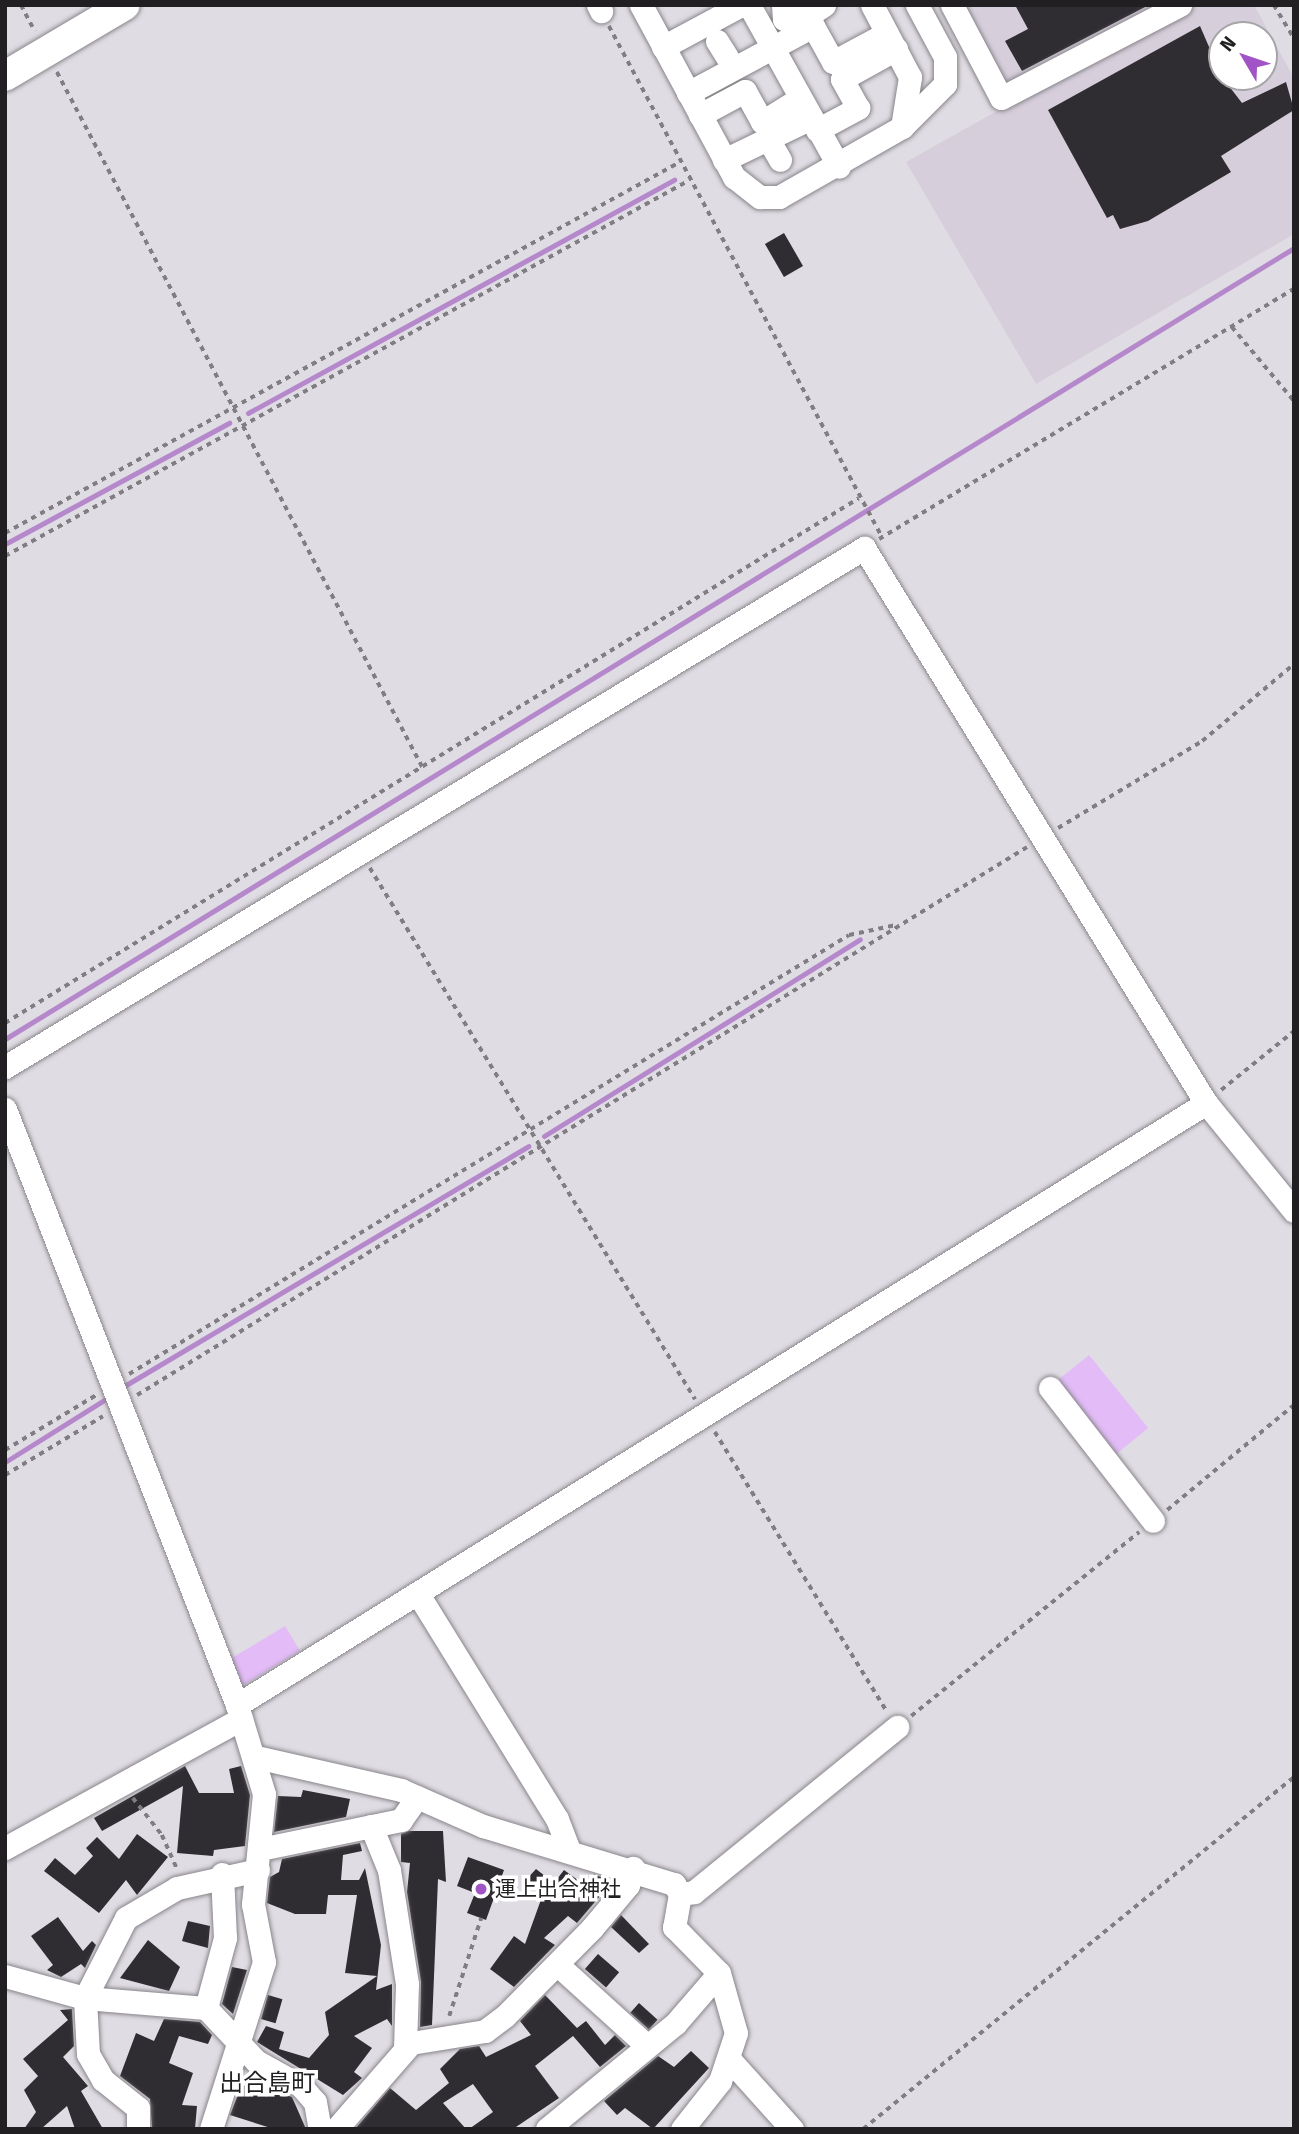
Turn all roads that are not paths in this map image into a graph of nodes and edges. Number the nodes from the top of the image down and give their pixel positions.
1 (125, 5) edge
2 (741, 5) edge
3 (749, 5) edge
4 (803, 5) edge
5 (824, 5) edge
6 (872, 5) edge
7 (916, 5) edge
8 (952, 5) edge
9 (1180, 5) edge
10 (649, 8) edge
11 (783, 10) edge
12 (766, 38) junction
13 (891, 41) junction
14 (663, 47) junction
15 (5, 76) edge
16 (685, 87) junction
17 (700, 115) junction
18 (809, 116) junction
19 (902, 127) junction
20 (768, 139) junction
21 (724, 160) junction
22 (780, 160) dead end
23 (839, 167) junction
24 (5, 1067) edge
25 (1206, 1102) junction
26 (5, 1109) edge
27 (1294, 1211) edge
28 (1050, 1388) dead end
29 (1153, 1521) road end
30 (418, 1594) junction
31 (239, 1712) junction
32 (897, 1727) road end
33 (256, 1757) junction
34 (417, 1797) junction
35 (371, 1826) junction
36 (5, 1848) edge
37 (569, 1850) junction
38 (259, 1860) junction
39 (633, 1868) junction
40 (222, 1874) junction
41 (680, 1894) junction
42 (559, 1966) junction
43 (719, 1973) junction
44 (5, 1976) edge
45 (85, 1998) junction
46 (206, 2008) junction
47 (644, 2043) junction
48 (239, 2044) junction
49 (405, 2049) junction
50 (730, 2060) junction
51 (138, 2129) edge
52 (211, 2129) edge
53 (320, 2129) edge
54 (336, 2129) edge
55 (547, 2129) edge
56 (682, 2129) edge
57 (792, 2129) edge

1 - 15 main road
2 - 14 street
3 - 12 street
4 - 5 street
4 - 11 street
6 - 13 street
7 - 19 street
8 - 9 street
10 - 14 street
11 - 12 street
12 - 13 street
12 - 16 street
12 - 18 street
13 - 18 street
13 - 19 street
14 - 16 street
16 - 17 street
17 - 18 street
17 - 21 street
18 - 20 street
18 - 23 street
19 - 23 street
20 - 21 street
20 - 22 street
21 - 23 street
24 - 25 street
25 - 27 street
25 - 30 street
26 - 31 street
28 - 29 street
30 - 31 street
30 - 37 street
31 - 33 street
31 - 36 street
32 - 41 street
33 - 34 street
33 - 38 street
34 - 35 street
34 - 37 street
35 - 38 street
35 - 49 street
37 - 39 street
38 - 40 street
38 - 48 street
39 - 41 street
39 - 42 street
40 - 45 street
40 - 46 street
41 - 43 street
42 - 47 street
42 - 49 street
43 - 47 street
43 - 50 street
44 - 45 street
45 - 46 street
45 - 51 street
46 - 48 street
47 - 55 street
48 - 52 street
48 - 53 street
49 - 54 street
50 - 56 street
50 - 57 street

